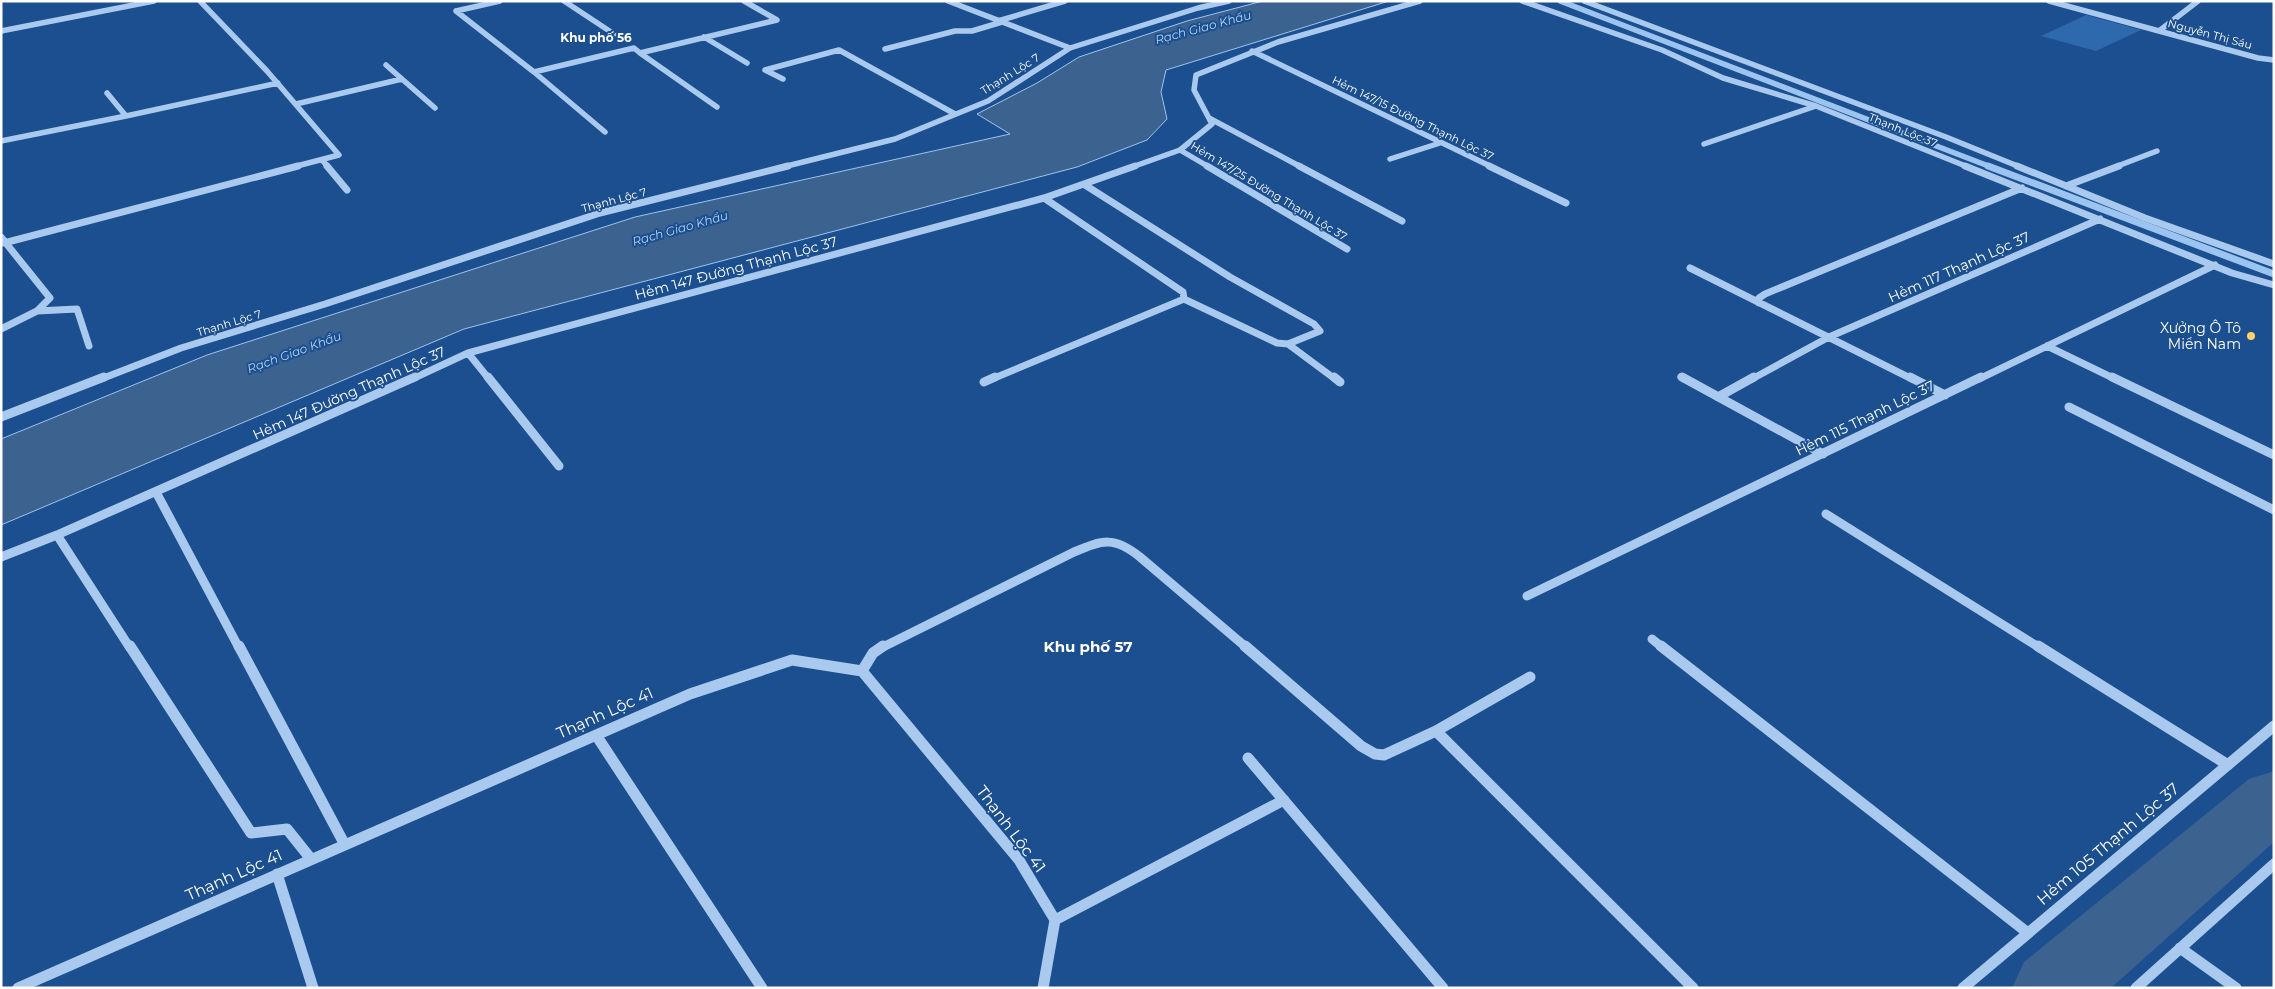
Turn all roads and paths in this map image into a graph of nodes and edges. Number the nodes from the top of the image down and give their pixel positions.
1 (154, 1) edge
2 (200, 1) edge
3 (500, 1) edge
4 (564, 1) edge
5 (744, 1) edge
6 (948, 1) edge
7 (971, 1) edge
8 (1065, 1) edge
9 (1229, 1) edge
10 (1420, 1) edge
11 (1522, 1) edge
12 (1584, 1) edge
13 (2049, 1) edge
14 (2198, 1) edge
15 (958, 5) junction
16 (998, 22) junction
17 (1, 31) edge
18 (2159, 31) junction
19 (614, 34) dead end
20 (704, 37) junction
21 (1070, 48) junction
22 (885, 49) dead end
23 (1252, 51) junction
24 (640, 52) junction
25 (2274, 60) edge
26 (747, 62) dead end
27 (386, 64) dead end
28 (534, 72) junction
29 (402, 79) junction
30 (783, 79) dead end
31 (278, 83) junction
32 (107, 93) dead end
33 (296, 104) junction
34 (1816, 106) junction
35 (435, 108) dead end
36 (717, 108) dead end
37 (955, 114) junction
38 (126, 116) junction
39 (1209, 118) junction
40 (605, 132) dead end
41 (1, 142) edge
42 (1440, 143) junction
43 (1704, 144) dead end
44 (1180, 150) junction
45 (2157, 151) dead end
46 (1390, 159) dead end
47 (322, 160) junction
48 (1085, 184) junction
49 (2066, 186) junction
50 (2022, 188) junction
51 (347, 190) dead end
52 (1044, 198) junction
53 (1566, 203) dead end
54 (2100, 219) junction
55 (1402, 221) dead end
56 (2, 240) edge
57 (1347, 249) dead end
58 (2274, 264) edge
59 (2215, 265) junction
60 (1690, 268) dead end
61 (2274, 285) edge
62 (1184, 299) junction
63 (1759, 303) junction
64 (37, 312) junction
65 (1, 329) edge
66 (1829, 337) junction
67 (1288, 344) junction
68 (89, 346) dead end
69 (2047, 346) junction
70 (468, 353) junction
71 (1681, 377) dead end
72 (984, 382) dead end
73 (1340, 382) dead end
74 (1945, 395) junction
75 (1718, 397) junction
76 (2069, 407) dead end
77 (1, 417) edge
78 (1823, 454) junction
79 (2274, 455) edge
80 (559, 466) dead end
81 (156, 492) junction
82 (2274, 510) edge
83 (1826, 514) dead end
84 (57, 535) junction
85 (1, 557) edge
86 (1527, 596) dead end
87 (1652, 639) dead end
88 (862, 671) junction
89 (1530, 677) dead end
90 (2274, 726) edge
91 (1436, 731) junction
92 (596, 735) junction
93 (1248, 758) dead end
94 (2228, 765) junction
95 (1284, 800) junction
96 (344, 845) junction
97 (311, 859) junction
98 (2273, 867) edge
99 (277, 874) junction
100 (1055, 920) junction
101 (2028, 932) junction
102 (2180, 948) junction
103 (18, 988) edge
104 (312, 988) edge
105 (762, 988) edge
106 (1043, 988) edge
107 (1443, 988) edge
108 (1693, 988) edge
109 (1963, 988) edge
110 (2136, 988) edge
111 (2236, 988) edge

1 - 17 street
2 - 31 street
3 - 28 street
4 - 19 street
5 - 20 street
6 - 15 street
7 - 15 street
8 - 16 street
9 - 21 street, Thạnh Lộc 7
10 - 23 street
11 - 34 street, Thạnh Lộc 37
12 - 49 street
13 - 18 street
14 - 18 street, Nguyễn Thị Sáu
15 - 16 street
16 - 21 street
16 - 22 street
18 - 25 street, Nguyễn Thị Sáu
20 - 24 street
20 - 26 street
21 - 37 street, Thạnh Lộc 7
23 - 39 street
23 - 42 street, Hẻm 147/15 Đường Thạnh Lộc 37
24 - 28 street
24 - 36 street
27 - 29 street
28 - 40 street
29 - 33 street
29 - 35 street
30 - 37 street
31 - 33 street
31 - 38 street
32 - 38 street
33 - 47 street
34 - 43 street
34 - 50 street, Thạnh Lộc 37
37 - 77 street, Thạnh Lộc 7
38 - 41 street
39 - 44 street, Hẻm 147 Đường Thạnh Lộc 37
39 - 55 street
42 - 46 street
42 - 53 street, Hẻm 147/15 Đường Thạnh Lộc 37
44 - 48 street, Hẻm 147 Đường Thạnh Lộc 37
44 - 57 street, Hẻm 147/25 Đường Thạnh Lộc 37
45 - 49 street
47 - 51 street
47 - 56 street
48 - 52 street, Hẻm 147 Đường Thạnh Lộc 37
48 - 67 street
49 - 58 street
50 - 54 street, Thạnh Lộc 37
50 - 63 street
52 - 62 street
52 - 70 street, Hẻm 147 Đường Thạnh Lộc 37
54 - 59 street, Thạnh Lộc 37
54 - 66 street, Hẻm 117 Thạnh Lộc 37
56 - 64 street
59 - 61 street, Thạnh Lộc 37
59 - 69 street, Hẻm 115 Thạnh Lộc 37
60 - 63 street
62 - 67 street
62 - 72 street
63 - 66 street
64 - 65 street
64 - 68 street
66 - 74 street
66 - 75 street, Hẻm 117 Thạnh Lộc 37
67 - 73 street
69 - 74 street, Hẻm 115 Thạnh Lộc 37
69 - 79 street
70 - 80 street
70 - 81 street, Hẻm 147 Đường Thạnh Lộc 37
71 - 75 street
74 - 78 street, Hẻm 115 Thạnh Lộc 37
75 - 78 street
76 - 82 street
78 - 86 street, Hẻm 115 Thạnh Lộc 37
81 - 84 street, Hẻm 147 Đường Thạnh Lộc 37
81 - 96 street
83 - 94 street
84 - 85 street, Hẻm 147 Đường Thạnh Lộc 37
84 - 97 street
87 - 101 street
88 - 91 street
88 - 92 street, Thạnh Lộc 41
88 - 100 street, Thạnh Lộc 41
89 - 91 street
90 - 94 street, Hẻm 105 Thạnh Lộc 37
91 - 108 street
92 - 96 street, Thạnh Lộc 41
92 - 105 street
93 - 95 street
94 - 101 street, Hẻm 105 Thạnh Lộc 37
95 - 100 street
95 - 107 street
96 - 97 street, Thạnh Lộc 41
97 - 99 street, Thạnh Lộc 41
98 - 102 street
99 - 103 street, Thạnh Lộc 41
99 - 104 street
100 - 106 street
101 - 109 street, Hẻm 105 Thạnh Lộc 37
102 - 110 street
102 - 111 street

